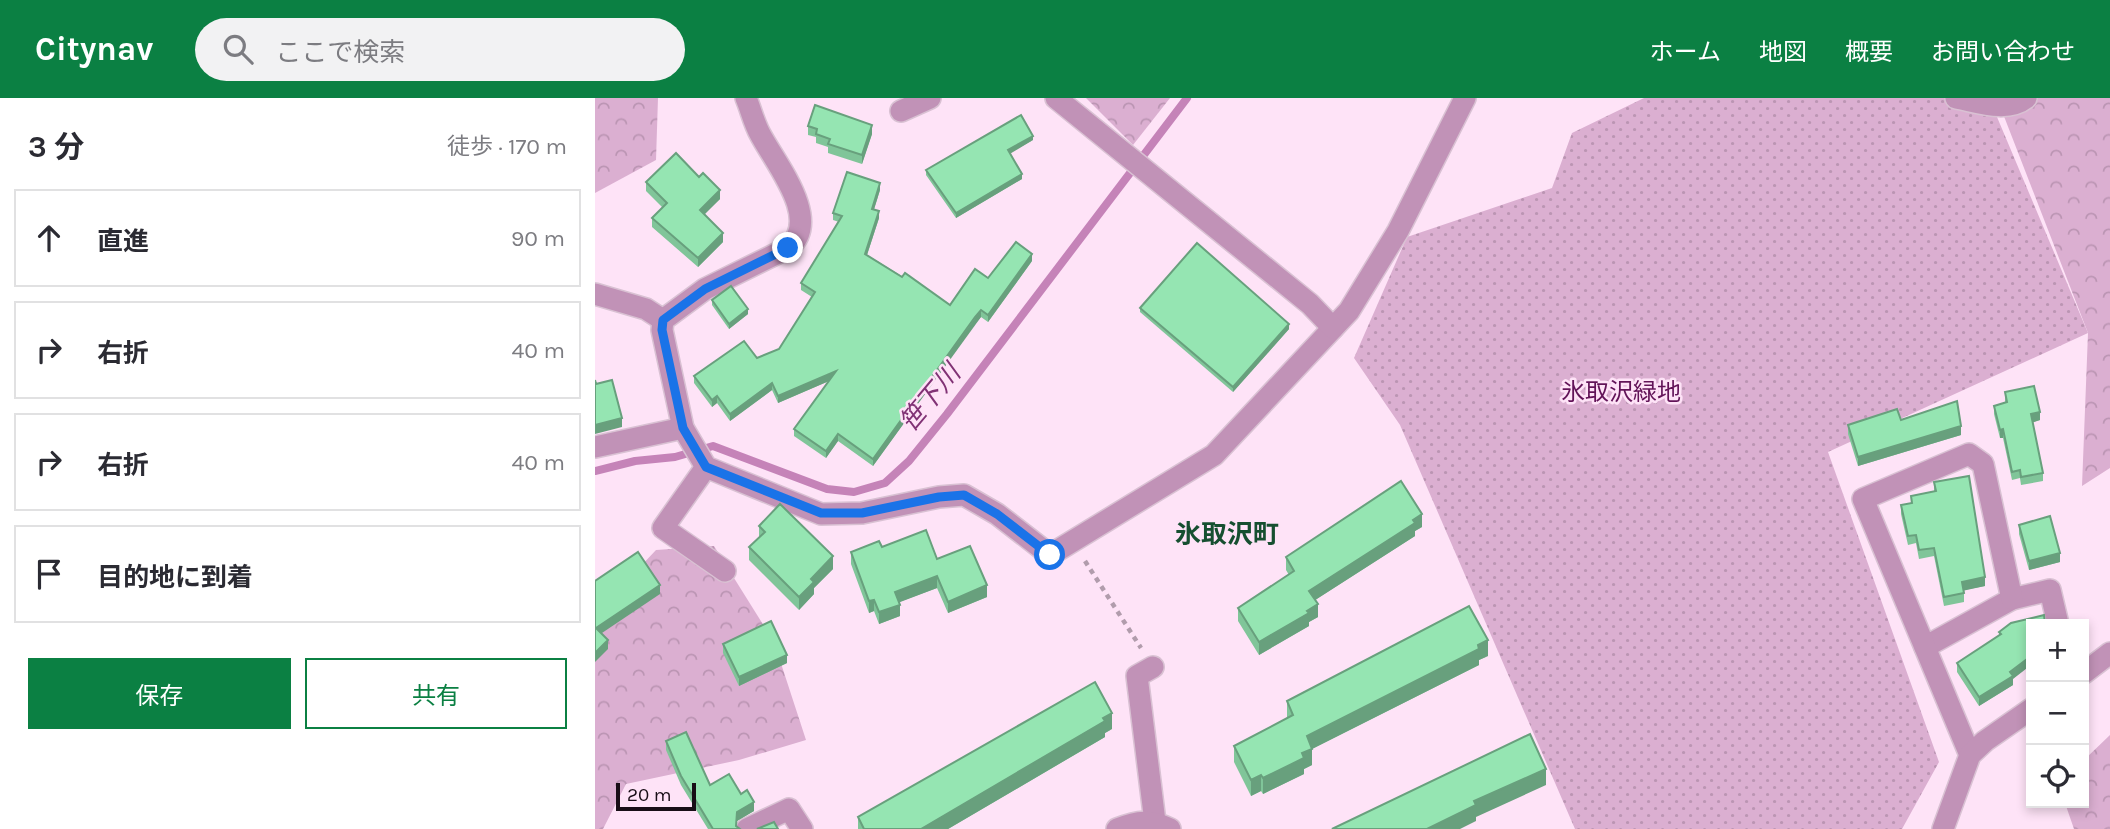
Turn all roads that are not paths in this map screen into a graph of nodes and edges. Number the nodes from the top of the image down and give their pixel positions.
1 (746, 98) edge
2 (930, 98) edge
3 (1056, 98) edge
4 (1465, 98) edge
5 (1956, 98) edge
6 (2026, 98) edge
7 (901, 111) dead end
8 (595, 293) edge
9 (663, 320) junction
10 (1332, 328) junction
11 (683, 428) junction
12 (595, 447) edge
13 (706, 467) junction
14 (725, 571) dead end
15 (2012, 599) junction
16 (2057, 619) edge
17 (1925, 648) junction
18 (2110, 653) edge
19 (1153, 667) road end
20 (2089, 669) edge
21 (2026, 712) edge
22 (1970, 755) junction
23 (1163, 825) edge
24 (747, 829) edge
25 (802, 829) edge
26 (1117, 829) edge
27 (1943, 829) edge

1 - 9 street
2 - 7 street
3 - 10 street
4 - 10 street
5 - 6 street
8 - 9 street
9 - 11 street
10 - 13 street
11 - 12 street
11 - 13 street
13 - 14 street
15 - 16 street
15 - 17 street
15 - 17 street
17 - 22 street
18 - 20 street
19 - 23 street
21 - 22 street
22 - 27 street
23 - 26 street
24 - 25 street

